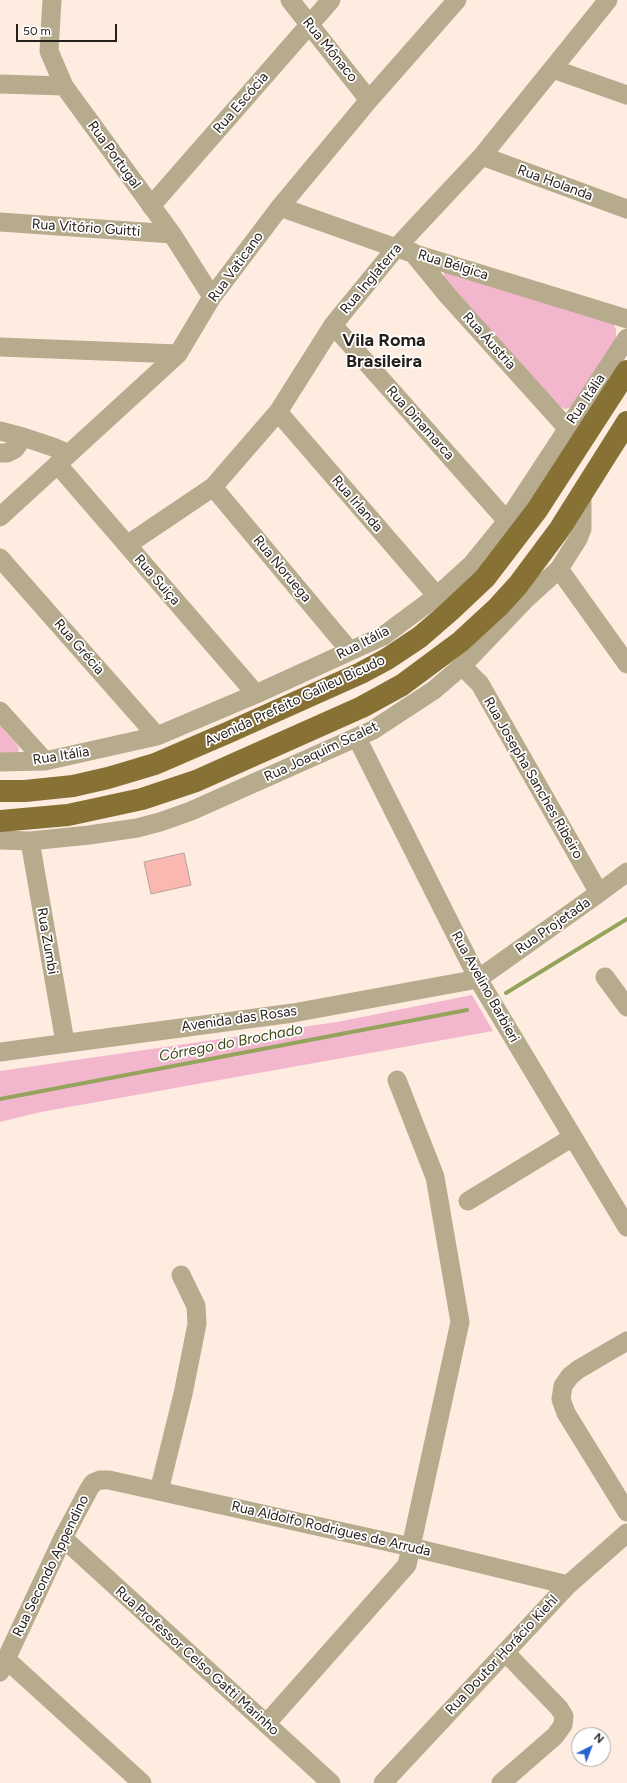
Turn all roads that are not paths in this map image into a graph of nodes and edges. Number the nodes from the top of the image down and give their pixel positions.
1 (52, 0) edge
2 (290, 0) edge
3 (331, 0) edge
4 (457, 0) edge
5 (608, 0) edge
6 (309, 24) junction
7 (553, 69) junction
8 (0, 84) edge
9 (64, 86) junction
10 (627, 95) edge
11 (369, 100) junction
12 (482, 156) junction
13 (151, 206) junction
14 (280, 207) junction
15 (627, 209) edge
16 (0, 222) edge
17 (172, 234) junction
18 (404, 250) junction
19 (212, 297) junction
20 (627, 319) edge
21 (333, 325) junction
22 (627, 338) edge
23 (0, 347) edge
24 (178, 354) junction
25 (627, 371) edge
26 (278, 412) junction
27 (627, 422) edge
28 (567, 428) junction
29 (0, 431) edge
30 (23, 438) junction
31 (0, 453) edge
32 (63, 459) junction
33 (213, 487) junction
34 (582, 494) junction
35 (0, 517) edge
36 (507, 521) junction
37 (126, 545) junction
38 (0, 558) edge
39 (559, 569) junction
40 (437, 596) junction
41 (350, 651) junction
42 (627, 664) edge
43 (462, 666) junction
44 (256, 694) junction
45 (0, 711) edge
46 (157, 736) junction
47 (357, 738) junction
48 (45, 761) junction
49 (0, 762) edge
50 (0, 791) edge
51 (0, 821) edge
52 (0, 840) edge
53 (30, 841) junction
54 (627, 872) edge
55 (599, 893) junction
56 (605, 977) dead end
57 (478, 979) junction
58 (627, 1007) edge
59 (65, 1042) junction
60 (0, 1052) edge
61 (397, 1080) dead end
62 (573, 1137) junction
63 (468, 1201) dead end
64 (627, 1228) edge
65 (181, 1275) dead end
66 (627, 1341) edge
67 (93, 1483) joint
68 (159, 1491) junction
69 (627, 1512) edge
70 (627, 1533) edge
71 (63, 1538) junction
72 (411, 1547) junction
73 (568, 1585) junction
74 (505, 1652) junction
75 (3, 1665) edge
76 (266, 1724) junction
77 (142, 1783) edge
78 (331, 1783) edge
79 (383, 1783) edge
80 (501, 1783) edge

1 - 9 street, Rua Portugal
2 - 6 street, Rua Mônaco
3 - 6 street, Rua Escócia
4 - 11 street, Rua Vaticano
5 - 7 street, Rua Inglaterra
6 - 11 street, Rua Mônaco
6 - 13 street, Rua Escócia
7 - 10 street
7 - 12 street, Rua Inglaterra
8 - 9 street
9 - 13 street, Rua Portugal
11 - 14 street, Rua Vaticano
12 - 15 street, Rua Holanda
12 - 18 street, Rua Inglaterra
13 - 17 street, Rua Portugal
14 - 18 street, Rua Bélgica
14 - 19 street, Rua Vaticano
16 - 17 street, Rua Vitório Guitti
17 - 19 street, Rua Portugal
18 - 20 street, Rua Bélgica
18 - 21 street, Rua Inglaterra
18 - 28 street, Rua Áustria
19 - 24 street, Rua Vaticano
21 - 26 street, Rua Inglaterra
21 - 36 street, Rua Dinamarca
22 - 28 street, Rua Itália
23 - 24 street
24 - 32 street, Rua Vaticano
25 - 50 main road, Avenida Prefeito Galileu Bicudo
26 - 33 street, Rua Inglaterra
26 - 40 street, Rua Irlanda
27 - 34 main road
28 - 36 street, Rua Itália
29 - 30 street
30 - 31 street
30 - 32 street
32 - 35 street, Rua Vaticano
32 - 37 street, Rua Suiça
33 - 37 street, Rua Inglaterra
33 - 41 street, Rua Noruega
34 - 39 street, Rua Joaquim Scalet
34 - 51 main road
36 - 40 street, Rua Itália
37 - 44 street, Rua Suiça
38 - 46 street, Rua Grécia
39 - 42 street
39 - 43 street, Rua Joaquim Scalet
40 - 41 street, Rua Itália
41 - 44 street, Rua Itália
43 - 47 street, Rua Joaquim Scalet
43 - 55 street, Rua Josepha Sanches Ribeiro
44 - 46 street, Rua Itália
45 - 48 street
46 - 48 street, Rua Itália
47 - 53 street, Rua Joaquim Scalet
47 - 57 street, Rua Avelino Barbieri
48 - 49 street, Rua Itália
52 - 53 street, Rua Joaquim Scalet
53 - 59 street, Rua Zumbi
54 - 55 street, Rua Projetada
55 - 57 street, Rua Projetada
56 - 58 street
57 - 59 street, Avenida das Rosas
57 - 62 street, Rua Avelino Barbieri
59 - 60 street, Avenida das Rosas
61 - 72 street
62 - 63 street
62 - 64 street, Rua Avelino Barbieri
65 - 68 street
66 - 69 street
67 - 68 street, Rua Aldolfo Rodrigues de Arruda
67 - 71 street, Rua Secondo Appendino
68 - 72 street, Rua Aldolfo Rodrigues de Arruda
70 - 73 street, Rua Doutor Horácio Kiehl
71 - 75 street, Rua Secondo Appendino
71 - 76 street, Rua Professor Celso Gatti Marinho
72 - 73 street, Rua Aldolfo Rodrigues de Arruda
72 - 76 street
73 - 74 street, Rua Doutor Horácio Kiehl
74 - 79 street, Rua Doutor Horácio Kiehl
74 - 80 street
75 - 77 street
76 - 78 street, Rua Professor Celso Gatti Marinho

